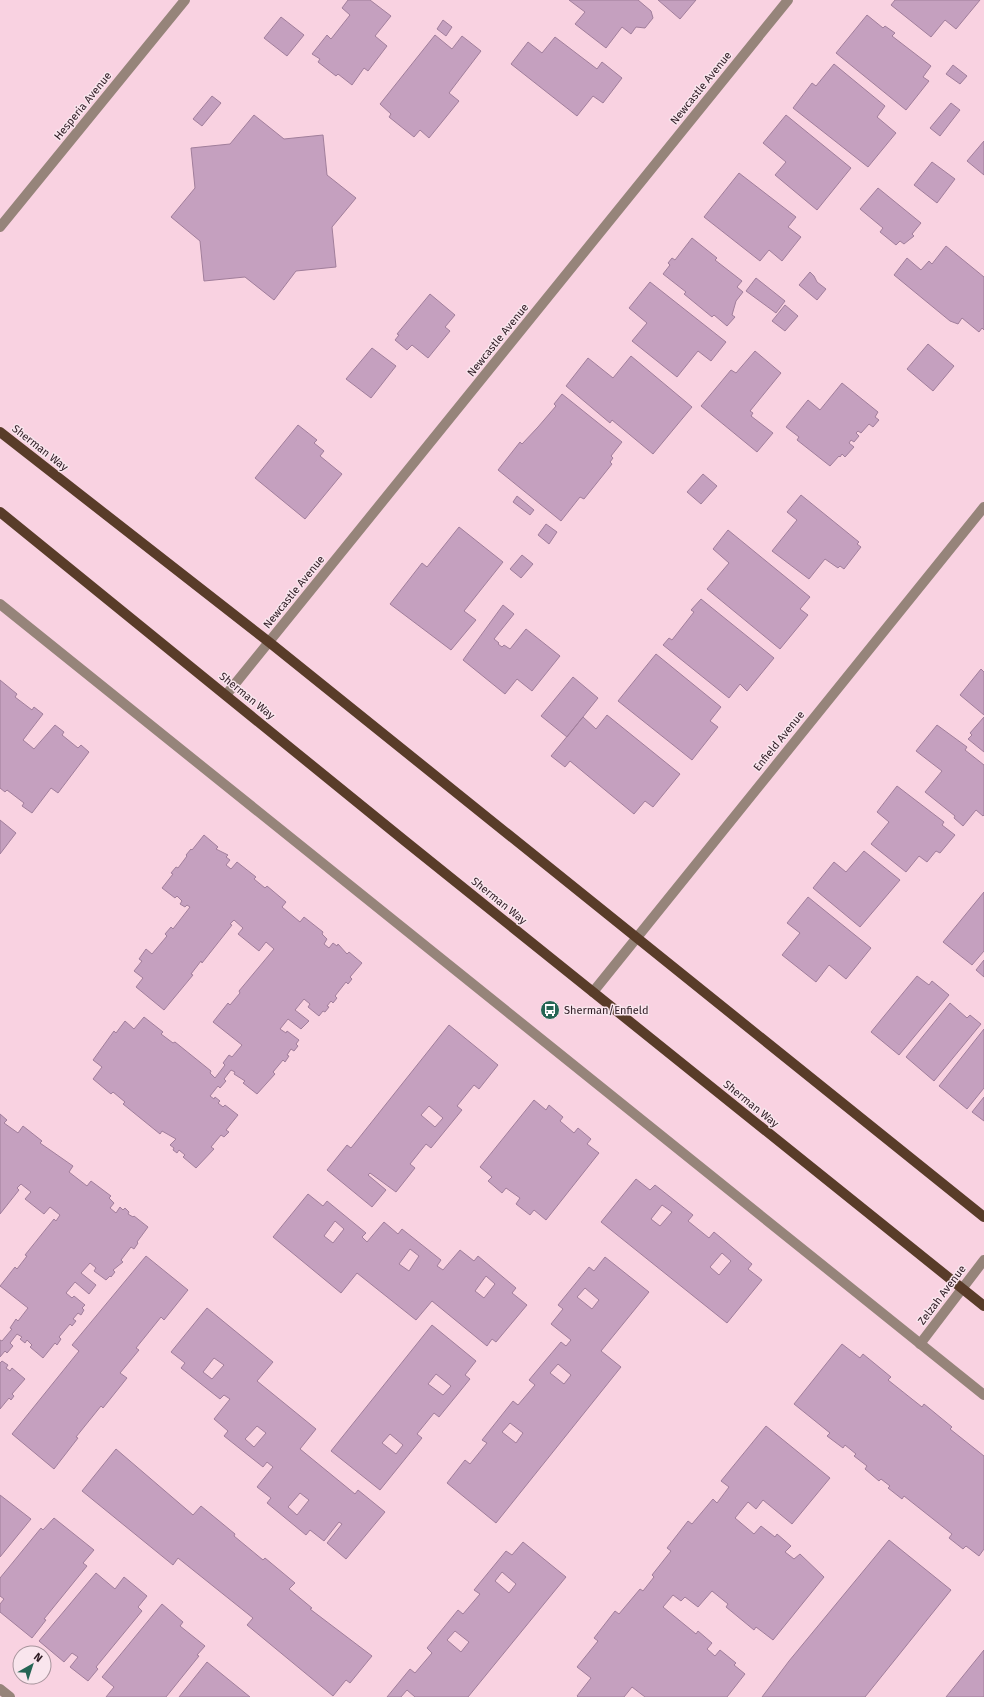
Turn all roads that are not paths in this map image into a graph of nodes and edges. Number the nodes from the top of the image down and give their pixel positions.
1 (185, 0) edge
2 (788, 0) edge
3 (0, 227) edge
4 (0, 432) edge
5 (984, 507) edge
6 (0, 512) edge
7 (0, 604) edge
8 (269, 642) junction
9 (226, 695) junction
10 (636, 938) junction
11 (593, 992) junction
12 (984, 1217) edge
13 (984, 1260) edge
14 (962, 1288) junction
15 (984, 1306) edge
16 (920, 1344) junction
17 (984, 1395) edge
18 (0, 1689) edge
19 (10, 1697) edge

1 - 3 street, Hesperia Avenue
2 - 8 street, Newcastle Avenue
4 - 8 main road, Sherman Way
5 - 10 street, Enfield Avenue
6 - 9 main road, Sherman Way
7 - 16 street
8 - 9 street, Newcastle Avenue
8 - 10 main road, Sherman Way
9 - 11 main road, Sherman Way
10 - 11 street, Enfield Avenue
10 - 12 main road, Sherman Way
11 - 14 main road, Sherman Way
13 - 14 street, Zelzah Avenue
14 - 15 main road, Sherman Way
14 - 16 street, Zelzah Avenue
16 - 17 street
18 - 19 street

